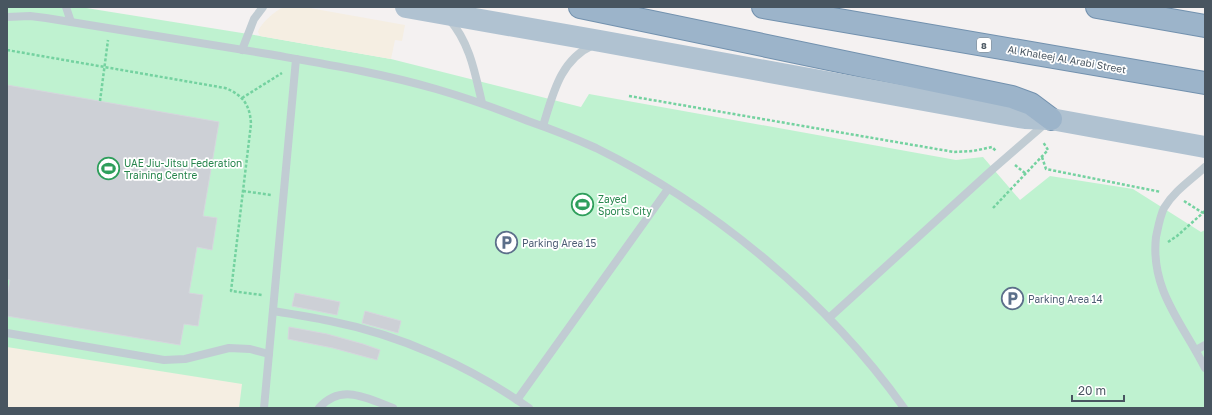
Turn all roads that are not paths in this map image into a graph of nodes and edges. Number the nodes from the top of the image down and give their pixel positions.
1 (66, 7) edge
2 (263, 7) edge
3 (406, 7) edge
4 (580, 7) edge
5 (763, 7) edge
6 (1097, 7) edge
7 (445, 14) junction
8 (7, 17) edge
9 (71, 22) junction
10 (1205, 26) edge
11 (600, 41) junction
12 (242, 50) junction
13 (296, 59) junction
14 (1205, 83) edge
15 (482, 103) junction
16 (1044, 125) junction
17 (543, 126) junction
18 (1205, 147) edge
19 (1205, 167) edge
20 (668, 189) junction
21 (273, 311) junction
22 (829, 318) junction
23 (7, 332) edge
24 (1205, 345) edge
25 (1196, 350) junction
26 (269, 354) junction
27 (1205, 368) edge
28 (517, 400) junction
29 (264, 408) edge
30 (319, 408) edge
31 (393, 408) edge
32 (529, 408) edge
33 (904, 408) edge

1 - 9 lane
2 - 12 lane
3 - 7 main road
4 - 16 highway
5 - 14 highway, Al Khaleej Al Arabi Street / 8
6 - 10 highway
7 - 11 main road
7 - 15 lane
8 - 9 lane
9 - 12 lane
11 - 16 main road
11 - 17 lane
12 - 13 lane
13 - 15 lane
13 - 21 lane
15 - 17 lane
16 - 18 main road
16 - 22 lane
17 - 20 lane
19 - 25 lane
20 - 22 lane
20 - 28 lane
21 - 26 lane
21 - 28 lane
22 - 33 lane
23 - 26 lane
24 - 25 lane
25 - 27 lane
26 - 29 lane
28 - 32 lane
30 - 31 lane

